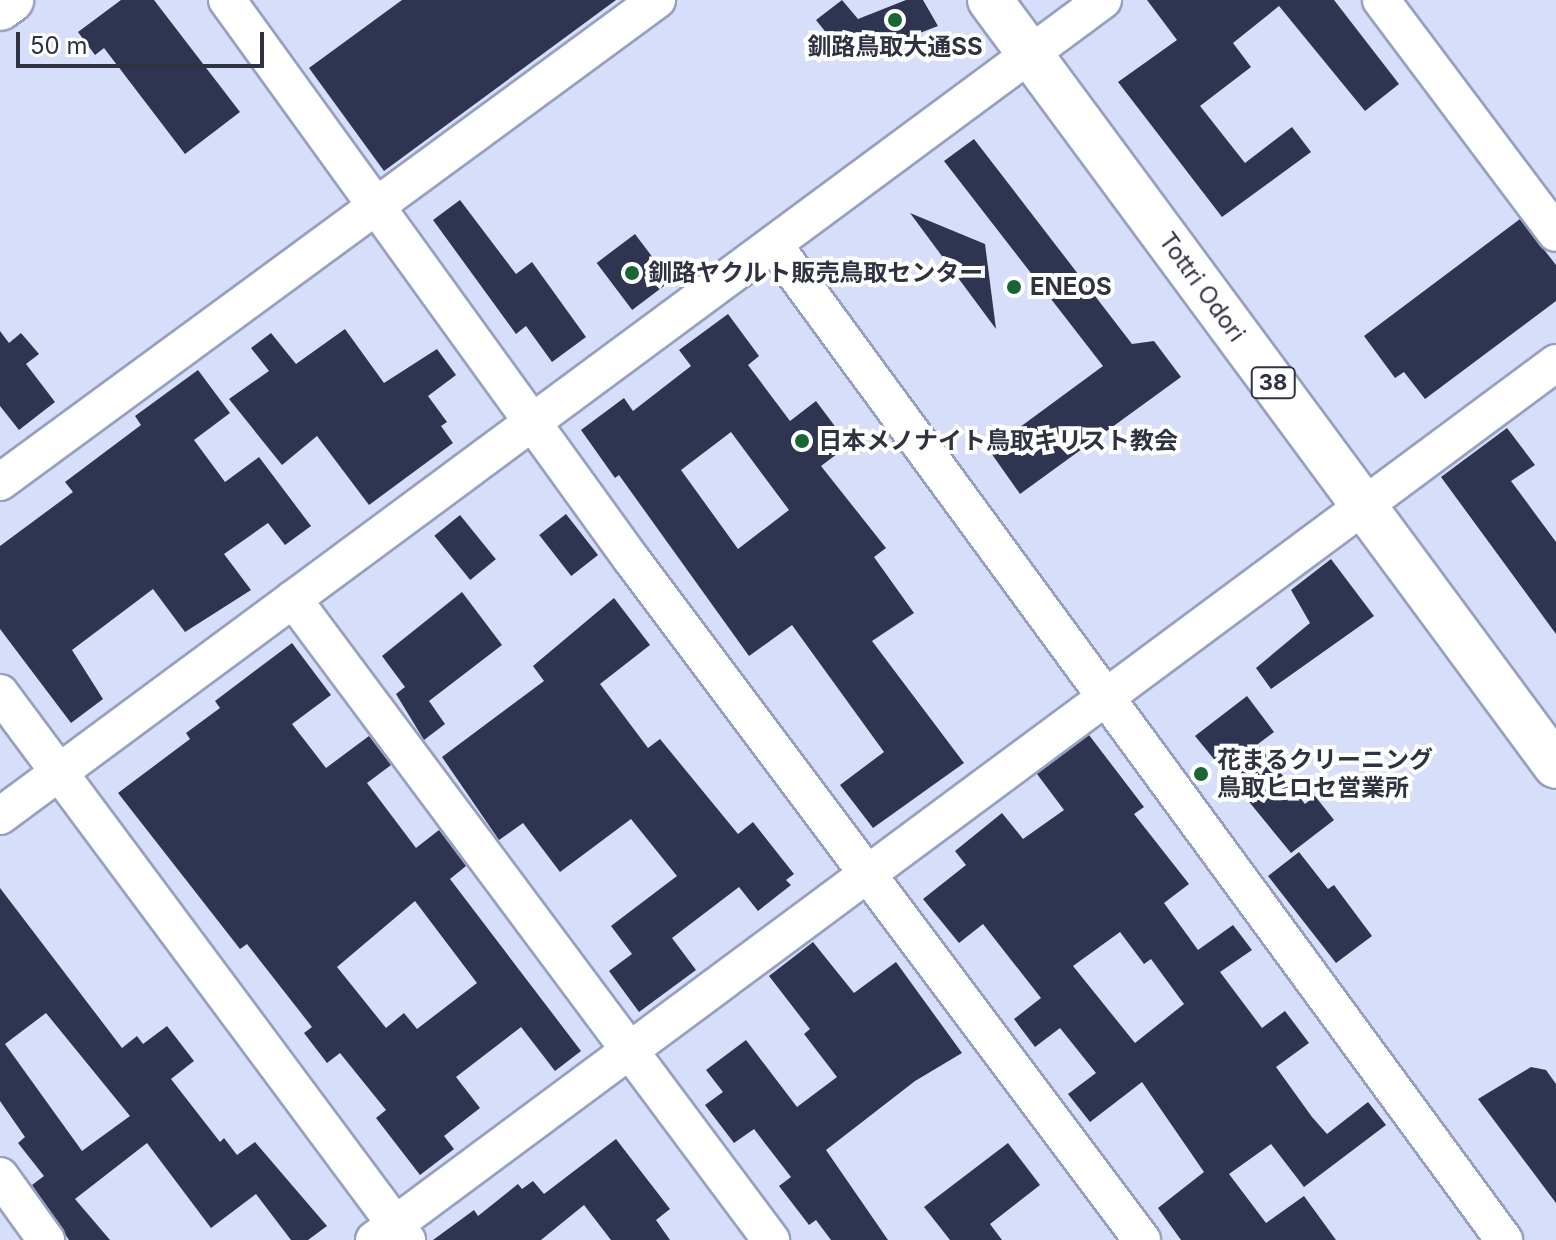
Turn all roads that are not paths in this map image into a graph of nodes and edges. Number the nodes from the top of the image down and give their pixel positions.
1 (11, 0) edge
2 (227, 0) edge
3 (657, 0) edge
4 (990, 0) edge
5 (1103, 0) edge
6 (1381, 0) edge
7 (0, 8) edge
8 (1030, 55) junction
9 (380, 205) junction
10 (1556, 233) edge
11 (774, 245) junction
12 (1556, 363) edge
13 (532, 422) junction
14 (0, 482) edge
15 (1364, 507) junction
16 (293, 599) junction
17 (0, 693) edge
18 (1109, 697) junction
19 (1556, 766) edge
20 (59, 772) junction
21 (0, 816) edge
22 (870, 875) junction
23 (631, 1054) junction
24 (0, 1176) edge
25 (392, 1235) edge
26 (46, 1240) edge
27 (771, 1240) edge
28 (1142, 1240) edge
29 (1504, 1240) edge

1 - 7 main road
2 - 9 street
3 - 9 street
4 - 8 main road, Tottri Odori / 38
5 - 8 street
6 - 10 street
8 - 11 street
8 - 15 main road, Tottri Odori / 38
9 - 13 street
9 - 14 street
11 - 13 street
11 - 18 street
12 - 15 street
13 - 16 street
13 - 22 street
15 - 18 street
15 - 19 main road, Tottri Odori / 38
16 - 20 street
16 - 23 street
17 - 20 street
18 - 22 street
18 - 29 street
20 - 21 street
20 - 25 street
22 - 23 street
22 - 28 street
23 - 25 street
23 - 27 street
24 - 26 street

